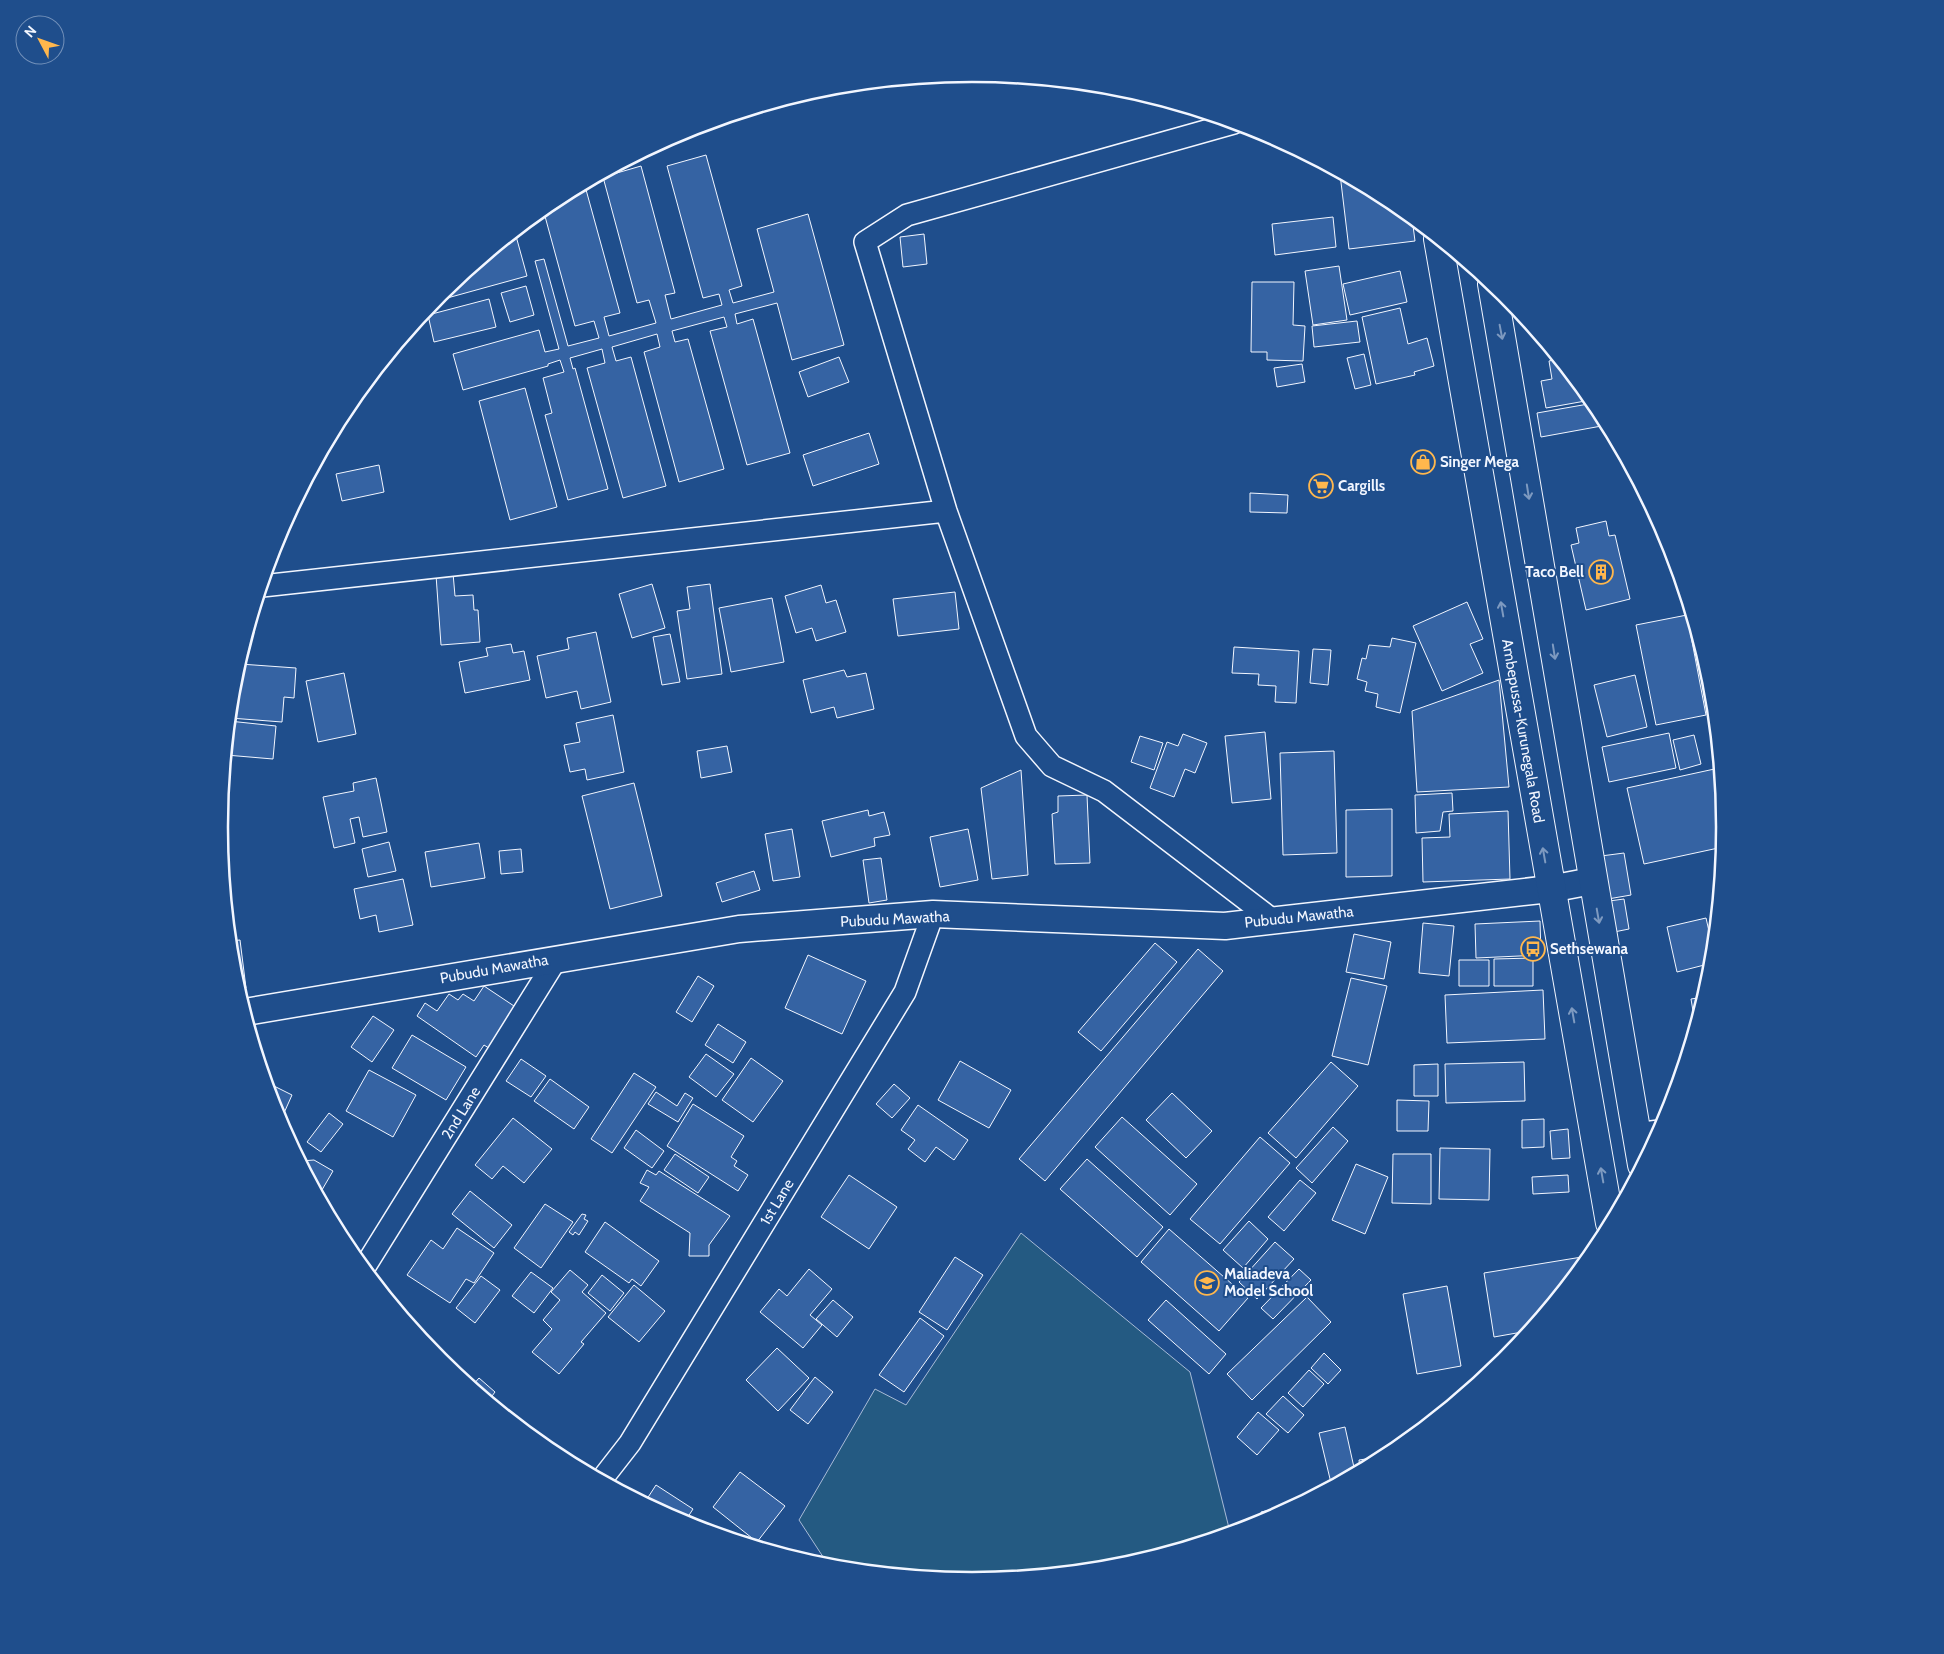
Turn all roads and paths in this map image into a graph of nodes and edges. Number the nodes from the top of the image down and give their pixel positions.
1 (1222, 126) edge
2 (1440, 248) edge
3 (1495, 298) edge
4 (946, 511) junction
5 (268, 585) edge
6 (1592, 881) junction
7 (1550, 888) junction
8 (933, 914) junction
9 (1274, 921) junction
10 (557, 958) junction
11 (251, 1011) edge
12 (1648, 1132) edge
13 (1608, 1213) edge
14 (368, 1262) edge
15 (605, 1475) edge

1 - 4 street
7 -> 2 highway, Ambepussa-Kurunegala Road
3 -> 6 highway
4 - 5 street
4 - 9 street
6 - 7 street, Pubudu Mawatha
6 -> 12 highway
7 - 9 street, Pubudu Mawatha
13 -> 7 highway, Ambepussa-Kurunegala Road
8 - 9 street, Pubudu Mawatha
8 - 10 street, Pubudu Mawatha
8 - 15 street, 1st Lane
10 - 11 street, Pubudu Mawatha
10 - 14 street, 2nd Lane

